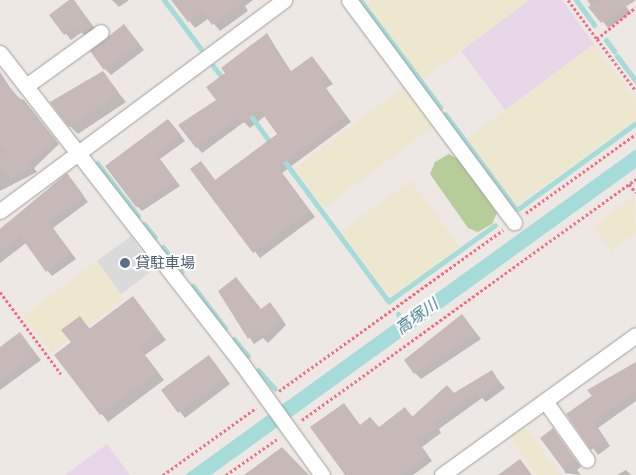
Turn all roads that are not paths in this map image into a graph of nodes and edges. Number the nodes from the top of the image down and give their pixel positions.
1 (284, 0) edge
2 (349, 0) edge
3 (101, 32) dead end
4 (0, 53) edge
5 (26, 86) junction
6 (78, 153) junction
7 (0, 211) edge
8 (514, 222) road end
9 (636, 334) edge
10 (544, 401) junction
11 (588, 460) dead end
12 (322, 475) edge
13 (442, 475) edge

1 - 6 street
2 - 8 street
3 - 5 street
4 - 5 street
5 - 6 street
6 - 7 street
6 - 12 street
9 - 10 street
10 - 11 street
10 - 13 street

